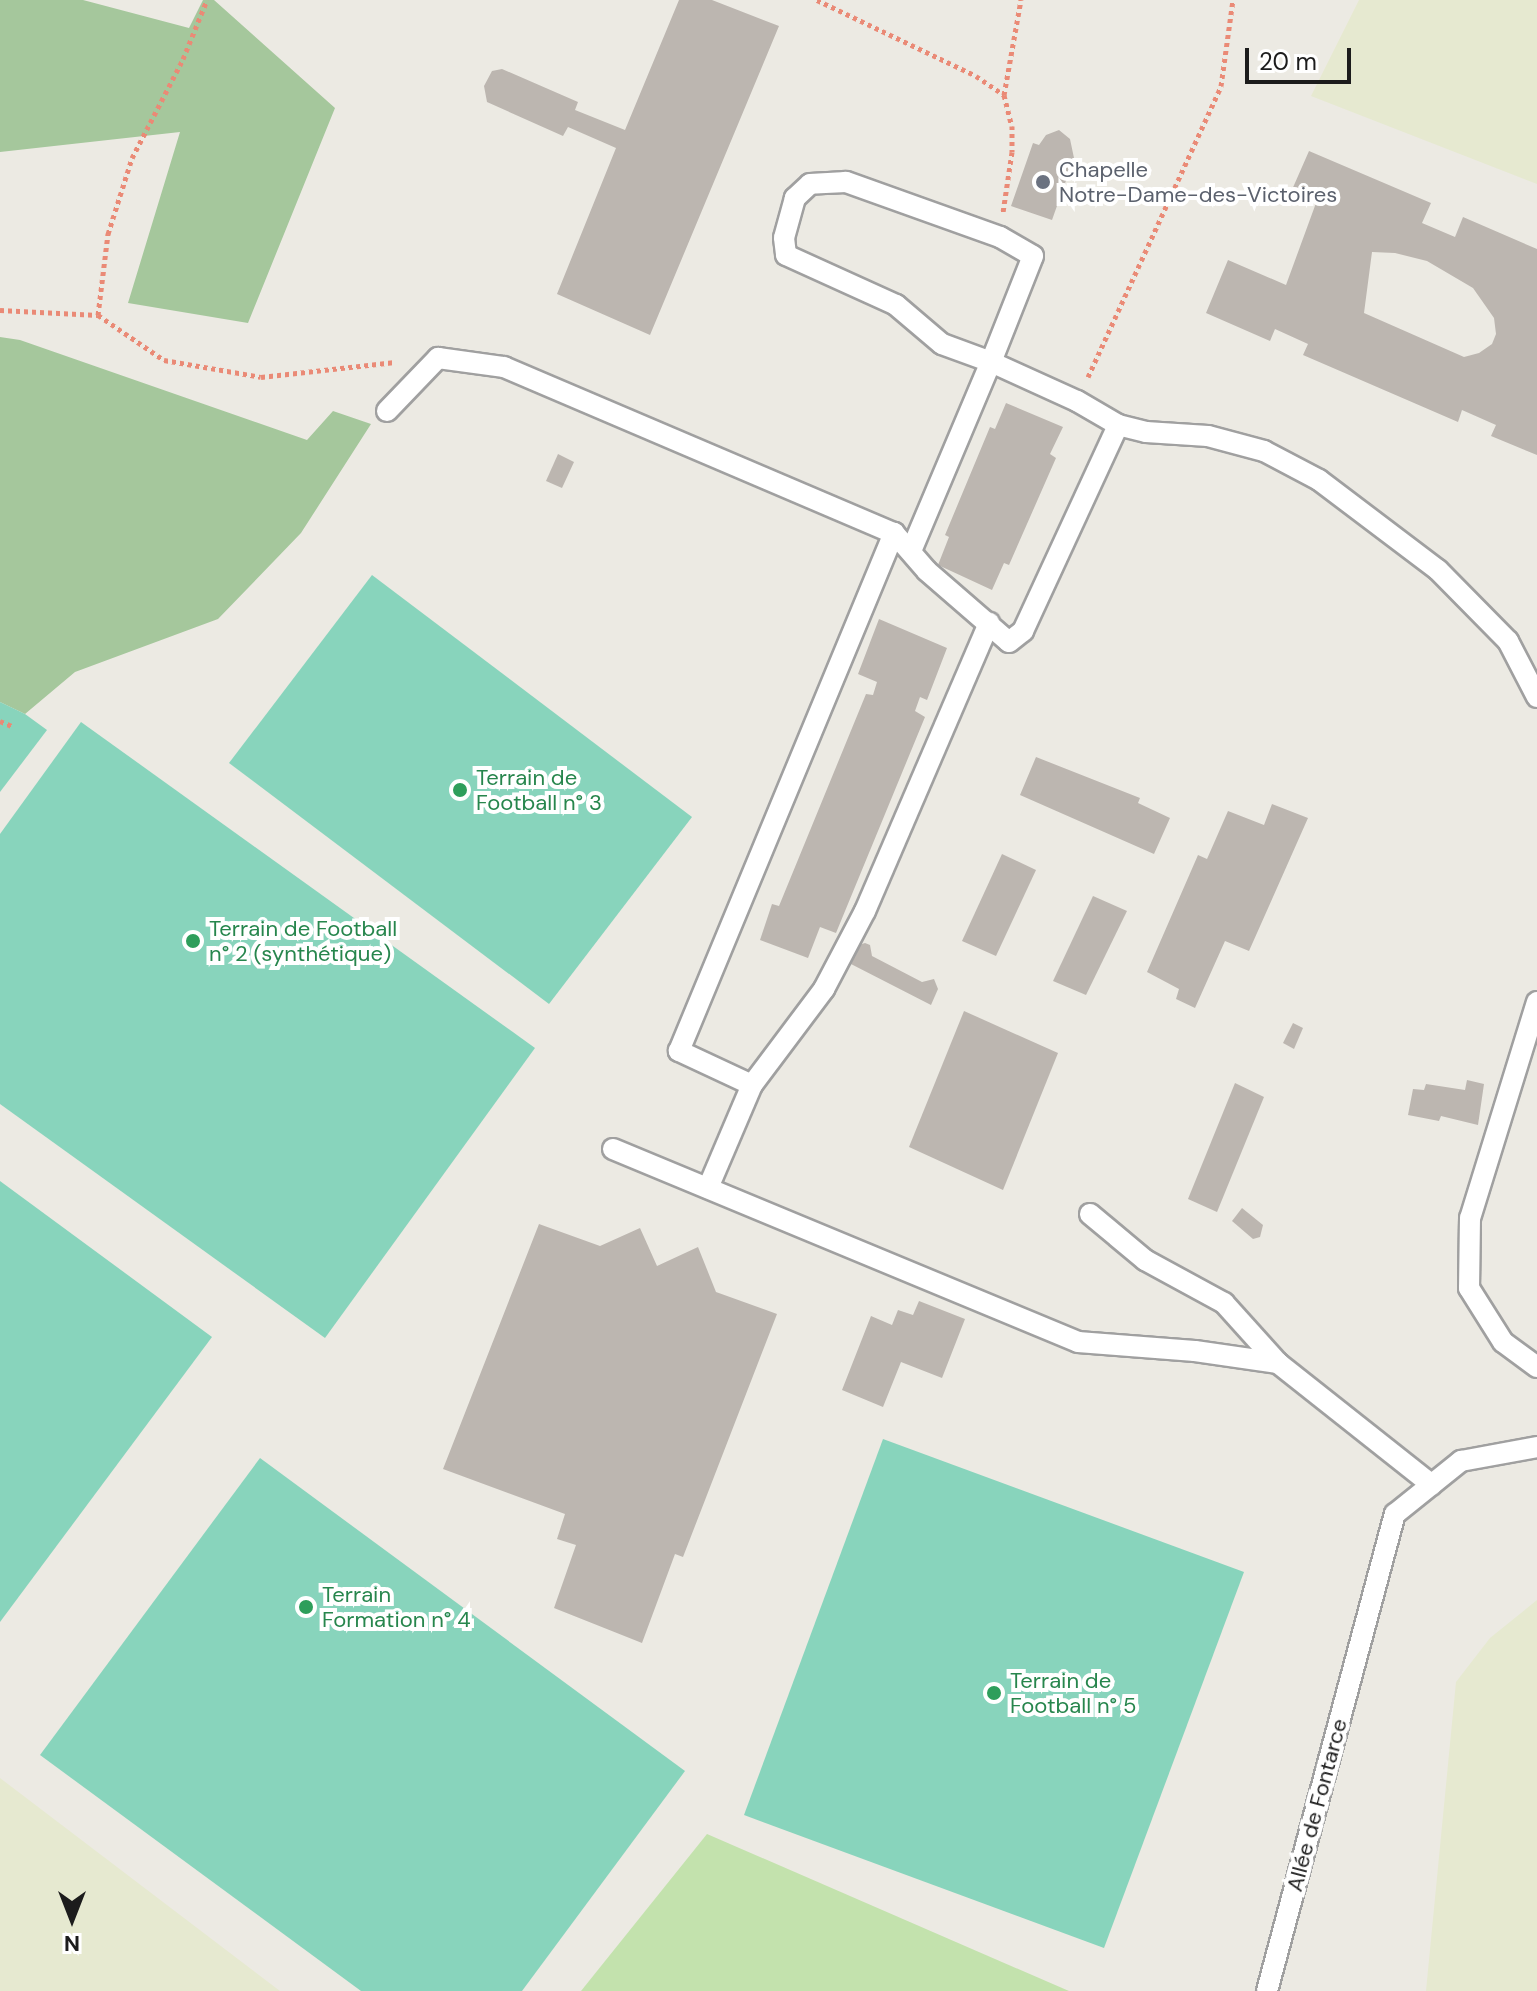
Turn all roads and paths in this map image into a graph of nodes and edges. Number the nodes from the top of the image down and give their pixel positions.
1 (207, 0) edge
2 (817, 0) edge
3 (1021, 0) edge
4 (1233, 0) edge
5 (1004, 95) junction
6 (1000, 237) junction
7 (0, 310) edge
8 (98, 315) junction
9 (438, 358) junction
10 (991, 362) junction
11 (1077, 401) junction
12 (387, 411) dead end
13 (1118, 425) junction
14 (894, 533) junction
15 (911, 551) junction
16 (989, 623) junction
17 (1537, 697) edge
18 (0, 721) edge
19 (14, 727) dead end
20 (1537, 1002) edge
21 (752, 1085) junction
22 (613, 1149) dead end
23 (708, 1188) junction
24 (1090, 1214) dead end
25 (1278, 1363) junction
26 (1537, 1367) edge
27 (1537, 1447) edge
28 (1432, 1485) junction
29 (1267, 1991) edge

1 - 8 path
2 - 5 path
3 - 5 path
4 - 11 path
5 - 6 path
6 - 10 lane
6 - 10 lane
7 - 8 path
8 - 9 path
9 - 12 lane
9 - 14 lane
10 - 11 lane
10 - 15 lane
11 - 13 lane
13 - 16 lane
13 - 17 lane
14 - 15 lane
14 - 21 lane
15 - 16 lane
16 - 21 lane
18 - 19 path
20 - 26 lane
21 - 23 lane
22 - 23 lane
23 - 25 lane
24 - 25 lane
25 - 28 lane
27 - 28 lane, Allée de Fontarce
28 - 29 lane, Allée de Fontarce

